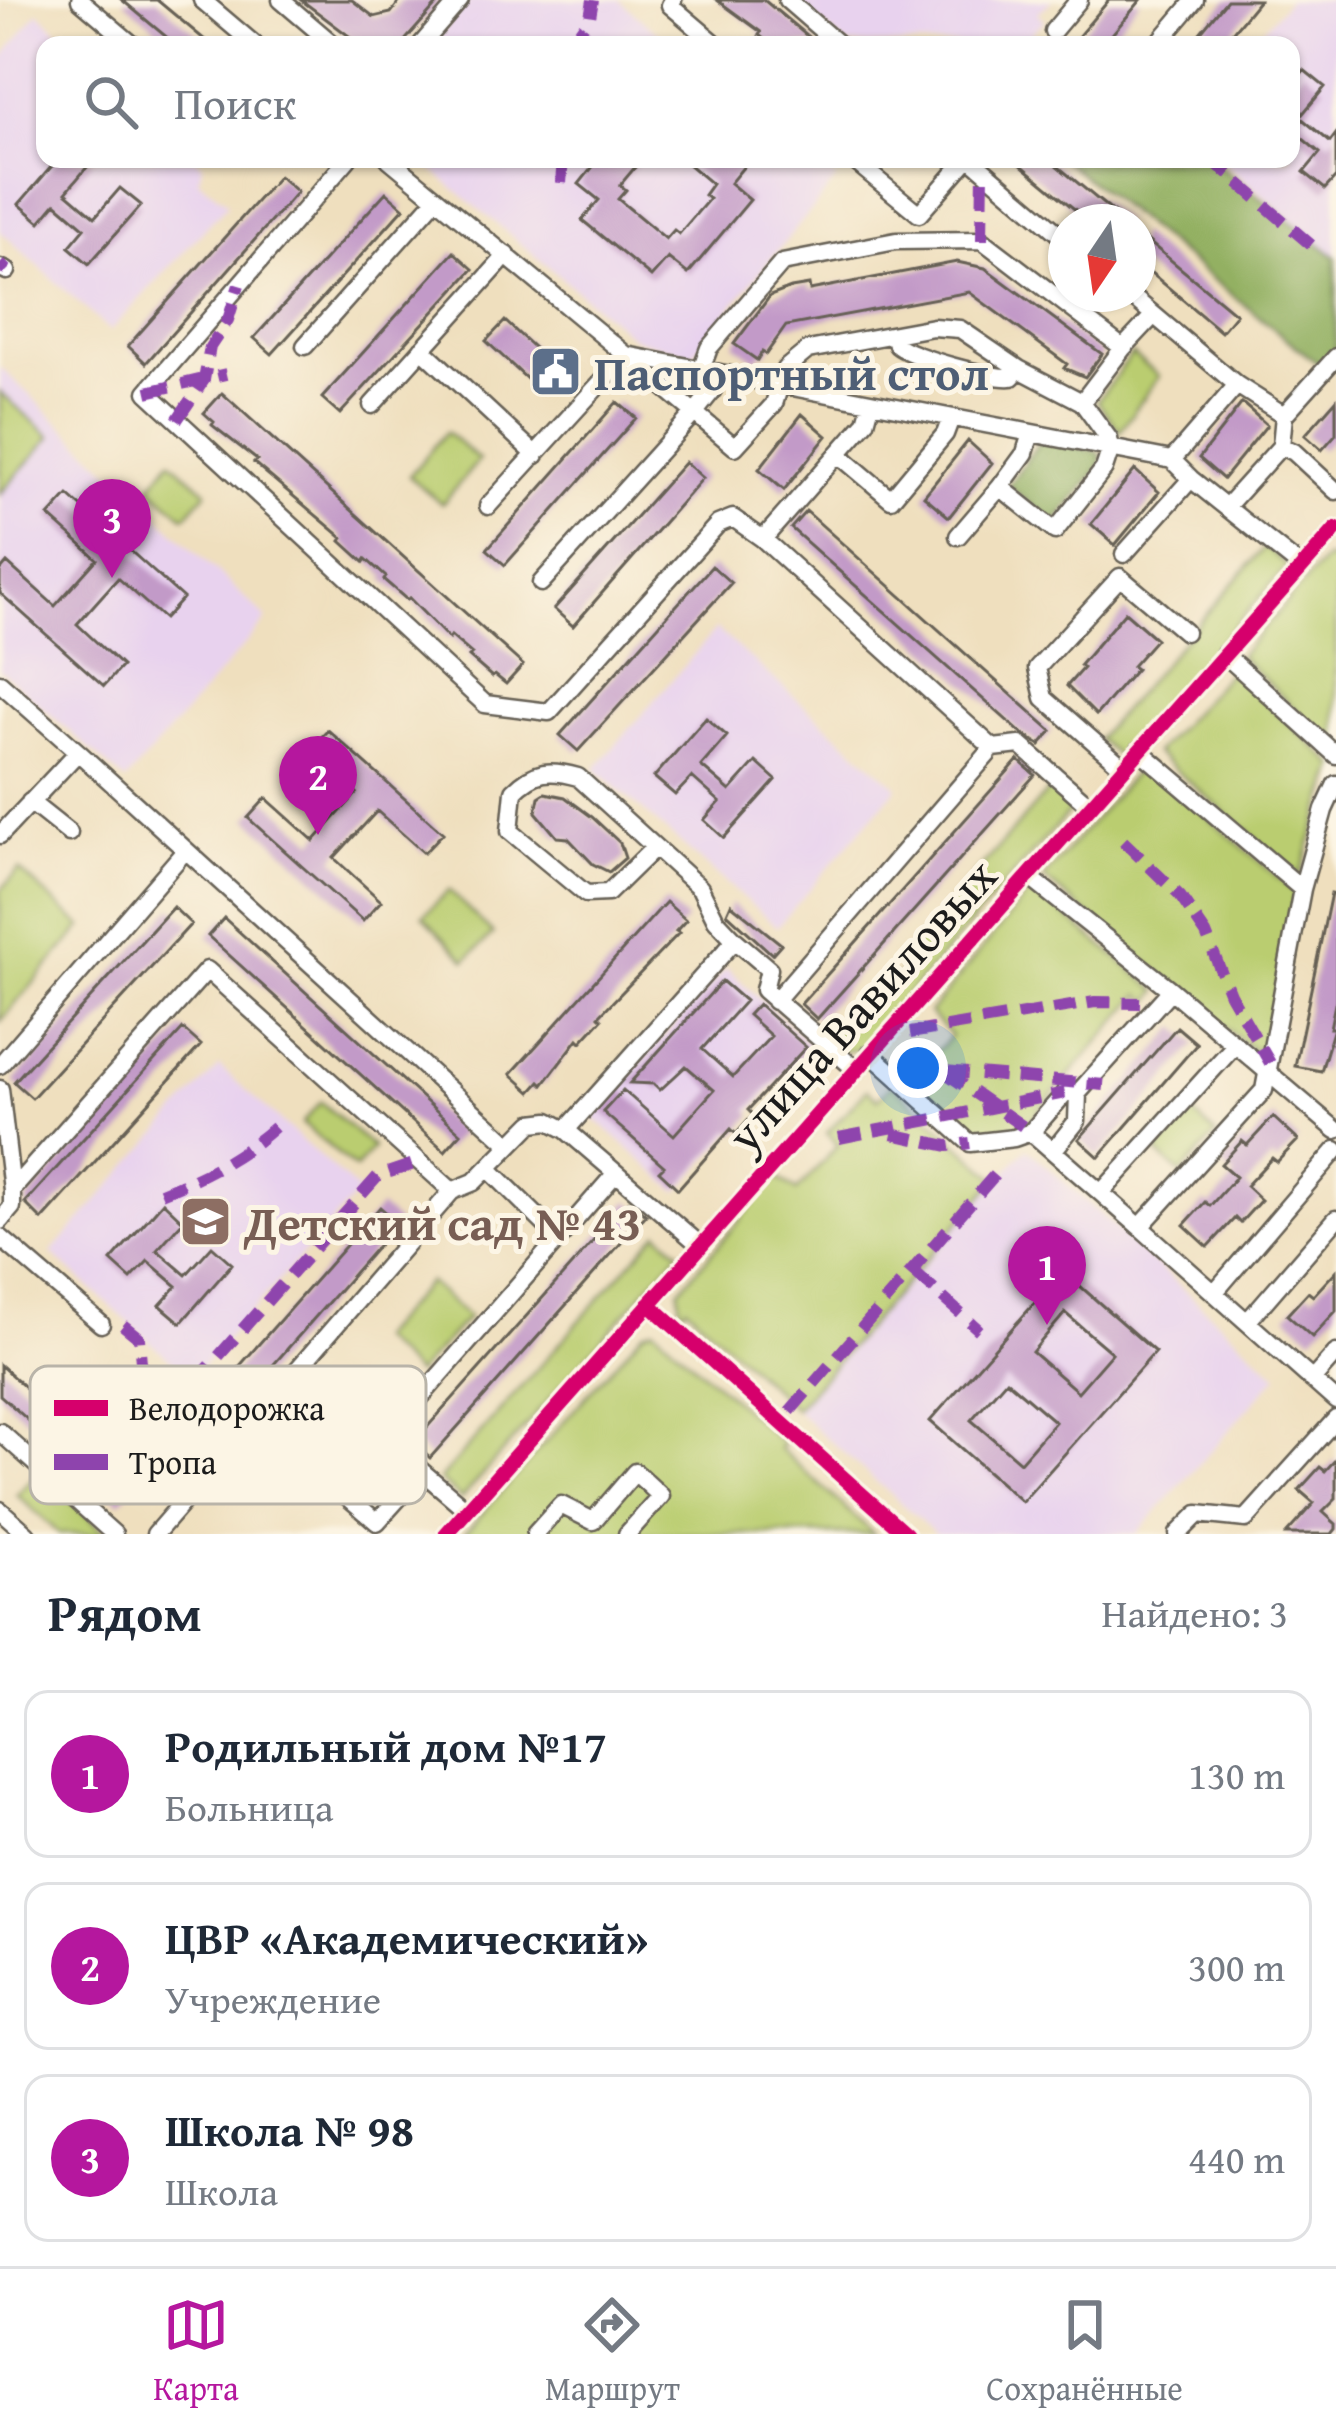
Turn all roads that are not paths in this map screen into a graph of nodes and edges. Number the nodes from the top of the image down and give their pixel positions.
1 (80, 0) edge
2 (202, 0) edge
3 (281, 0) edge
4 (460, 0) edge
5 (674, 0) edge
6 (787, 0) edge
7 (1079, 0) edge
8 (1195, 0) edge
9 (1053, 31) dead end
10 (122, 36) edge
11 (244, 36) edge
12 (323, 36) edge
13 (429, 36) edge
14 (706, 36) edge
15 (829, 36) edge
16 (1165, 36) edge
17 (340, 168) edge
18 (400, 168) edge
19 (863, 168) edge
20 (961, 168) edge
21 (980, 168) edge
22 (436, 199) junction
23 (919, 214) junction
24 (1048, 225) edge
25 (896, 241) junction
26 (507, 255) junction
27 (1150, 312) edge
28 (1154, 315) junction
29 (895, 335) junction
30 (305, 346) dead end
31 (1124, 349) junction
32 (422, 350) junction
33 (626, 355) junction
34 (1336, 357) edge
35 (1019, 369) junction
36 (709, 374) junction
37 (1237, 385) junction
38 (780, 387) junction
39 (1082, 402) junction
40 (871, 404) junction
41 (372, 405) dead end
42 (696, 411) junction
43 (1283, 415) junction
44 (951, 418) junction
45 (1030, 433) junction
46 (1281, 446) junction
47 (1111, 448) junction
48 (838, 454) junction
49 (536, 455) junction
50 (1172, 460) junction
51 (1190, 479) junction
52 (1000, 487) junction
53 (1336, 491) edge
54 (488, 506) dead end
55 (1226, 507) junction
56 (1336, 529) edge
57 (958, 536) dead end
58 (763, 539) junction
59 (1124, 554) dead end
60 (1302, 568) junction
61 (542, 583) dead end
62 (1185, 632) dead end
63 (1224, 655) junction
64 (0, 682) edge
65 (993, 748) junction
66 (1139, 750) junction
67 (78, 752) junction
68 (1336, 755) edge
69 (1124, 768) junction
70 (1336, 784) edge
71 (30, 802) junction
72 (1090, 806) junction
73 (69, 832) dead end
74 (0, 835) edge
75 (653, 849) junction
76 (184, 852) junction
77 (1028, 875) junction
78 (1302, 889) junction
79 (734, 940) junction
80 (1171, 990) junction
81 (775, 1001) junction
82 (1235, 1045) junction
83 (871, 1053) junction
84 (0, 1065) edge
85 (855, 1070) junction
86 (1268, 1074) junction
87 (0, 1089) edge
88 (1078, 1093) junction
89 (2, 1124) edge
90 (1335, 1127) edge
91 (566, 1130) junction
92 (1031, 1132) junction
93 (510, 1145) junction
94 (1336, 1150) edge
95 (1053, 1151) junction
96 (488, 1168) junction
97 (616, 1172) junction
98 (12, 1190) junction
99 (452, 1191) junction
100 (1100, 1192) junction
101 (1336, 1219) edge
102 (0, 1220) edge
103 (1140, 1227) junction
104 (0, 1237) edge
105 (559, 1238) junction
106 (700, 1245) junction
107 (1214, 1293) junction
108 (649, 1304) junction
109 (1246, 1322) junction
110 (101, 1324) dead end
111 (1336, 1353) edge
112 (300, 1366) edge
113 (1312, 1380) junction
114 (426, 1391) edge
115 (1336, 1401) edge
116 (1336, 1419) edge
117 (0, 1432) edge
118 (30, 1459) edge
119 (426, 1475) edge
120 (80, 1504) edge
121 (181, 1504) edge
122 (355, 1504) edge
123 (393, 1504) edge
124 (0, 1510) edge
125 (467, 1510) junction
126 (27, 1534) edge
127 (114, 1534) edge
128 (155, 1534) edge
129 (446, 1534) edge
130 (535, 1534) edge
131 (627, 1534) edge
132 (906, 1534) edge
133 (1178, 1534) edge

1 - 10 street
2 - 11 street
3 - 12 street
4 - 13 street
5 - 14 street
6 - 15 street
7 - 9 street
8 - 16 street
17 - 58 street
18 - 22 street
19 - 23 street
20 - 23 street
21 - 24 street
22 - 26 street
22 - 30 street
23 - 25 street
25 - 31 street
25 - 36 street
26 - 32 street
26 - 33 street
27 - 28 street
28 - 31 street
28 - 37 street
29 - 35 street
29 - 35 street
29 - 38 street
31 - 39 street
32 - 41 street
32 - 49 street
33 - 36 street
33 - 42 street
33 - 49 street
34 - 43 street
35 - 39 street
36 - 38 street
36 - 42 street
37 - 43 street
37 - 50 street
38 - 40 street
38 - 42 street
39 - 47 street
40 - 44 street
40 - 48 street
42 - 61 street
43 - 46 street
44 - 45 street
44 - 48 street
45 - 47 street
45 - 52 street
46 - 53 street
46 - 55 street
47 - 50 street
47 - 52 street
48 - 58 street
49 - 54 street
50 - 51 street
51 - 55 street
51 - 59 street
52 - 57 street
55 - 60 street
56 - 60 street, улица Вавиловых
58 - 65 street
60 - 63 street, улица Вавиловых
62 - 69 street
63 - 66 street, улица Вавиловых
63 - 68 street
64 - 67 street
65 - 72 street
65 - 81 street
66 - 69 street, улица Вавиловых
66 - 78 street
67 - 71 street
67 - 76 street
69 - 72 street, улица Вавиловых
70 - 78 street
71 - 73 street
71 - 74 street
72 - 77 street, улица Вавиловых
75 - 75 street
75 - 79 street
76 - 84 street
76 - 93 street
77 - 80 street
77 - 83 street, улица Вавиловых
78 - 86 street
79 - 81 street
79 - 91 street
80 - 82 street
80 - 88 street
81 - 85 street
82 - 86 street
82 - 100 street
83 - 85 street, улица Вавиловых
83 - 92 street
85 - 106 street, улица Вавиловых
86 - 90 street
86 - 103 street
87 - 89 street
88 - 92 street
88 - 95 street
89 - 98 street
91 - 93 street
91 - 97 street
92 - 95 street
93 - 96 street
94 - 107 street
95 - 100 street
96 - 99 street
96 - 105 street
97 - 105 street
97 - 106 street
98 - 99 street
98 - 102 street
99 - 112 street
100 - 103 street
101 - 109 street
103 - 107 street
104 - 110 street
105 - 114 street
106 - 108 street, улица Вавиловых
107 - 109 street
108 - 125 street, улица Вавиловых
108 - 132 street
109 - 113 street
111 - 113 street
113 - 115 street
116 - 133 street
117 - 118 street
119 - 125 street
120 - 127 street
121 - 128 street
122 - 123 street
124 - 126 street
125 - 129 street, улица Вавиловых
130 - 131 street

